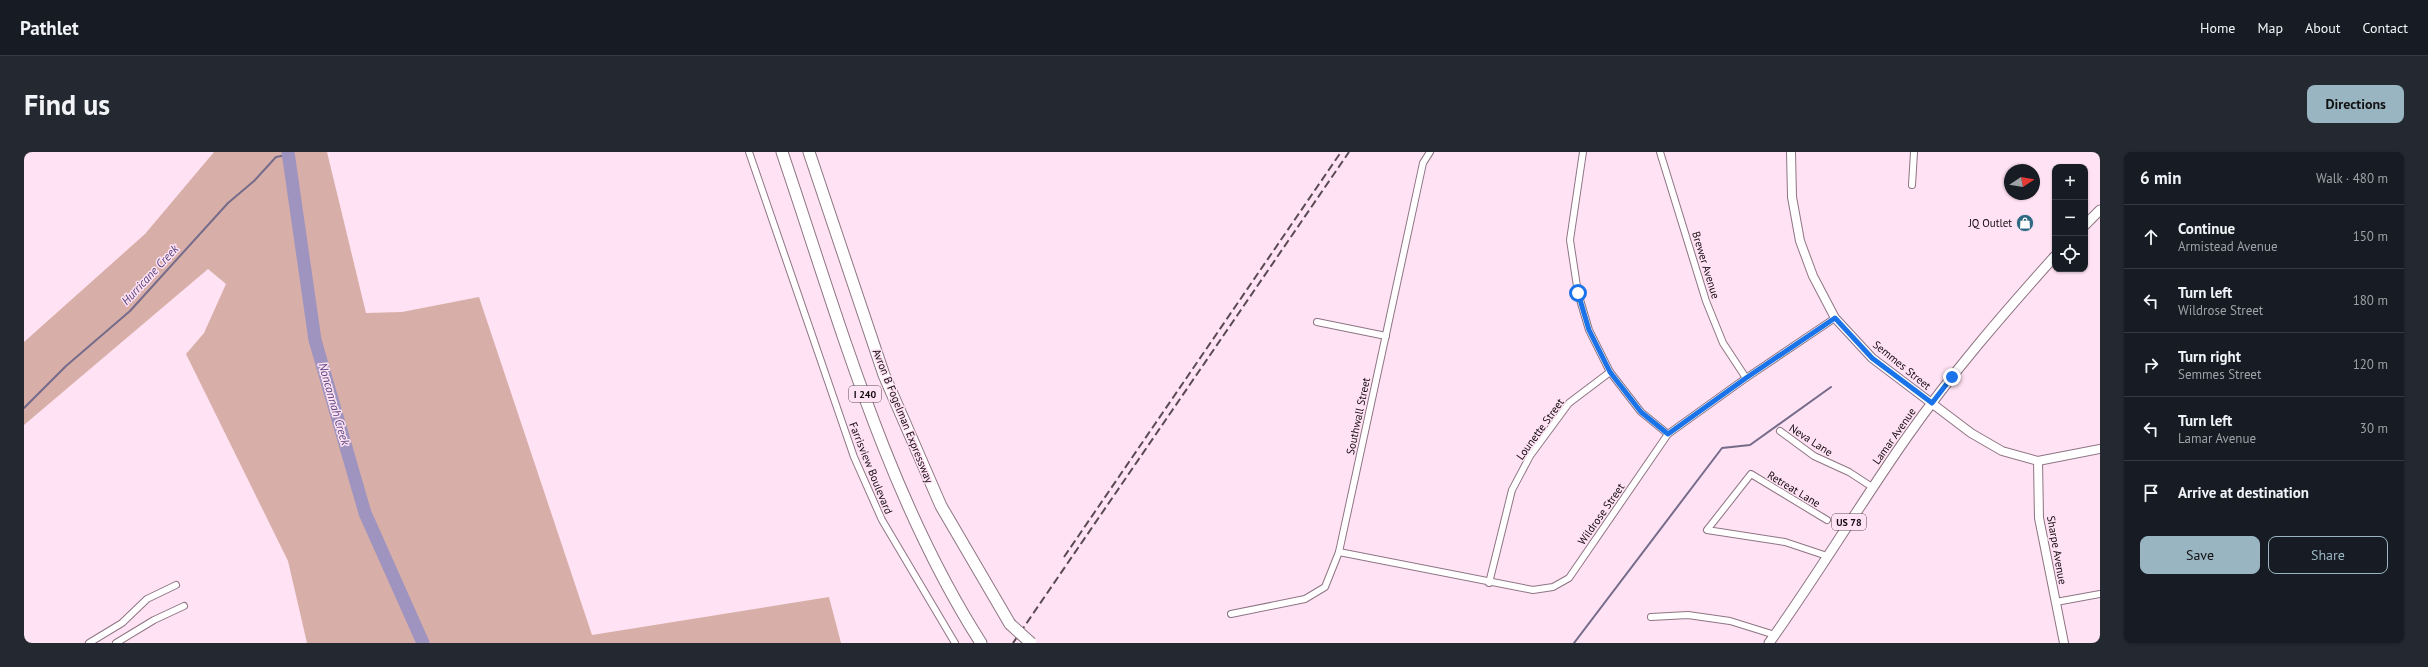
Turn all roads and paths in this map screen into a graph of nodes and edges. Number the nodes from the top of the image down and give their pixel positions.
1 (750, 152) edge
2 (782, 152) edge
3 (809, 152) edge
4 (1430, 152) edge
5 (1583, 152) edge
6 (1660, 152) edge
7 (1791, 152) edge
8 (1914, 152) edge
9 (1912, 185) dead end
10 (2100, 210) edge
11 (2088, 222) edge
12 (2052, 259) edge
13 (1835, 318) junction
14 (1317, 322) dead end
15 (1386, 336) junction
16 (1610, 372) junction
17 (1746, 378) junction
18 (1932, 403) junction
19 (1780, 431) dead end
20 (1668, 434) junction
21 (2100, 449) edge
22 (2038, 460) junction
23 (1872, 487) junction
24 (1827, 520) dead end
25 (1339, 552) junction
26 (1827, 556) junction
27 (1489, 583) junction
28 (176, 585) dead end
29 (2100, 594) edge
30 (2056, 602) junction
31 (184, 606) dead end
32 (1231, 614) dead end
33 (1651, 617) dead end
34 (1010, 624) junction
35 (1775, 635) junction
36 (89, 643) edge
37 (116, 643) edge
38 (955, 643) edge
39 (981, 643) edge
40 (1021, 643) edge
41 (1031, 643) edge
42 (1769, 643) edge
43 (2064, 643) edge

1 - 38 street, Farrisview Boulevard
2 - 39 highway, I 240
3 - 34 highway, Avron B Fogelman Expressway / I 240
4 - 15 street, Southwall Street
5 - 16 street
6 - 17 street, Brewer Avenue
7 - 13 main road, Semmes Street
8 - 9 street
10 - 11 main road
12 - 18 main road, Lamar Avenue / US 78
13 - 17 street, Wildrose Street
13 - 18 main road, Semmes Street
14 - 15 street
15 - 25 street, Southwall Street
16 - 20 street
16 - 27 street, Lounette Street
17 - 20 street, Wildrose Street
18 - 22 main road, Semmes Street
18 - 23 main road, Lamar Avenue / US 78
19 - 23 street, Neva Lane
20 - 27 street, Wildrose Street
21 - 22 main road, Semmes Street
22 - 30 main road, Sharpe Avenue
23 - 26 main road, Lamar Avenue / US 78
24 - 26 street, Retreat Lane
25 - 27 street, Wildrose Street
25 - 32 street, Southwall Street
26 - 35 main road, Lamar Avenue / US 78
28 - 36 street
29 - 30 street
30 - 43 main road, Sharpe Avenue
31 - 37 street
33 - 35 street
34 - 40 highway, Avron B Fogelman Expressway / I 240
34 - 41 highway, bridge
35 - 42 main road, Lamar Avenue / US 78

